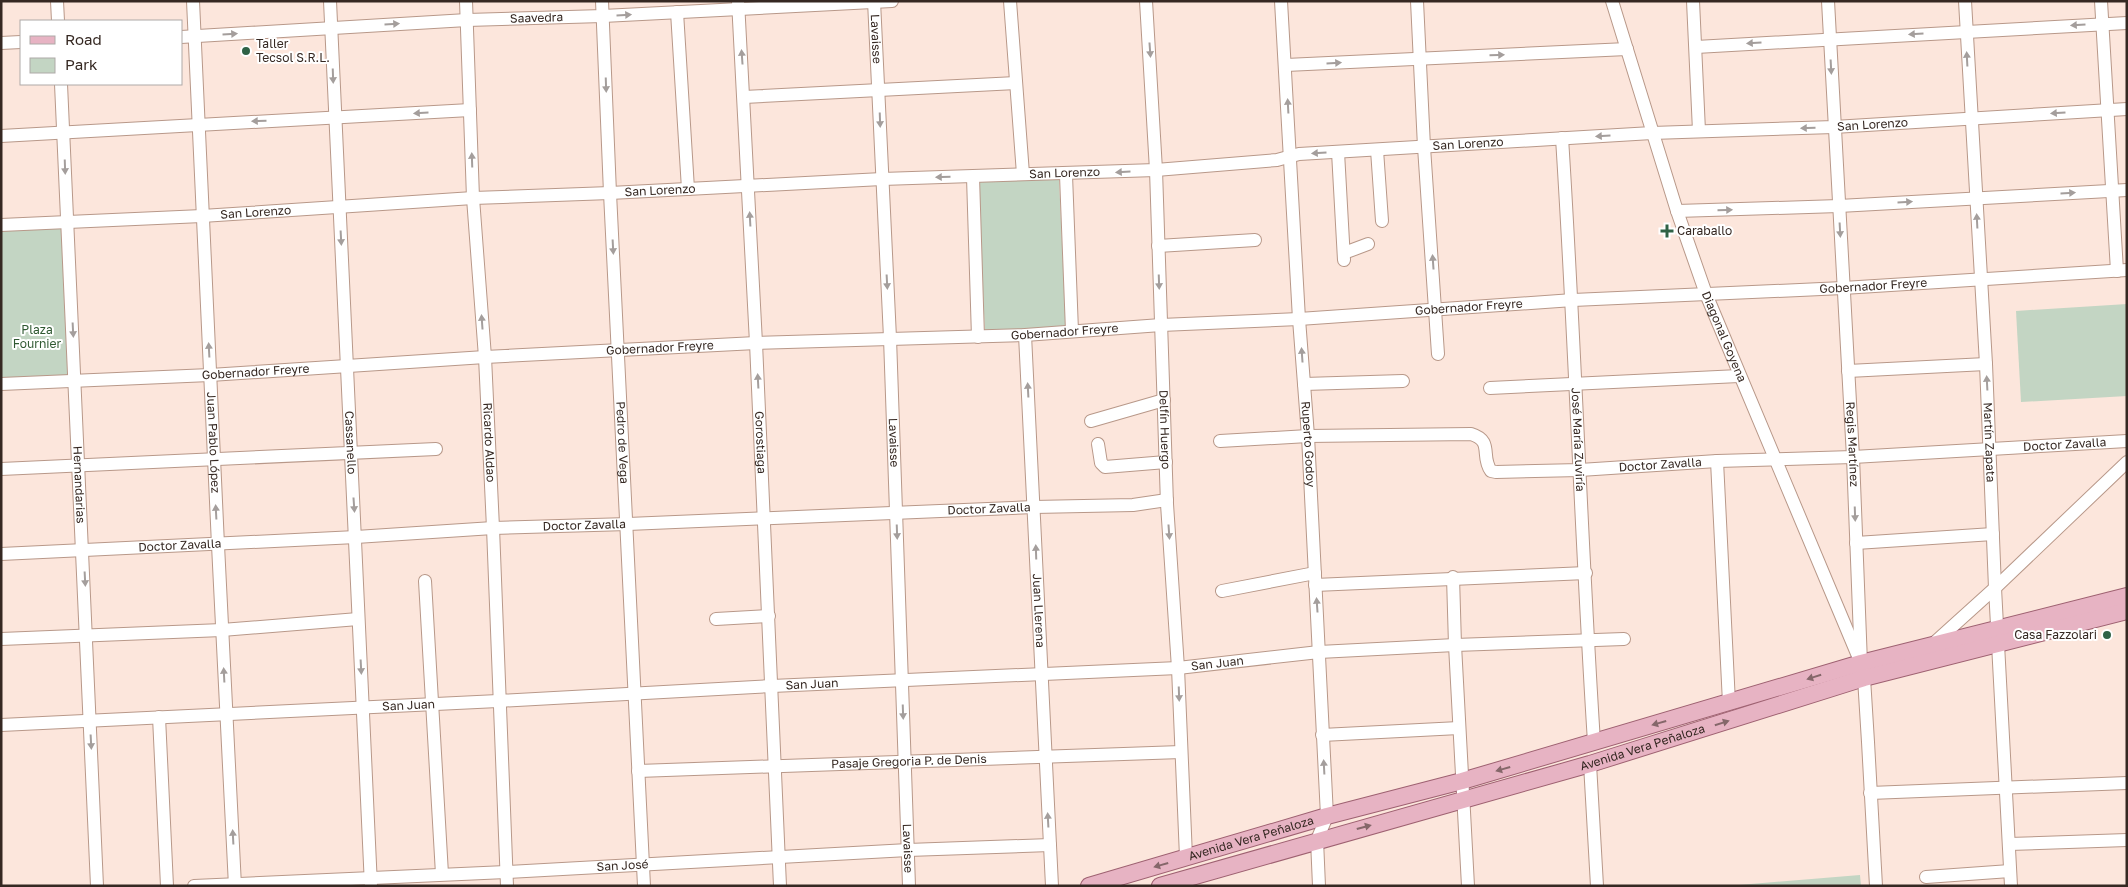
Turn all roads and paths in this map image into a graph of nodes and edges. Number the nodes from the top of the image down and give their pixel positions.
1 (57, 1) edge
2 (193, 1) edge
3 (330, 1) edge
4 (466, 1) edge
5 (602, 1) edge
6 (892, 1) edge
7 (1010, 1) edge
8 (1146, 1) edge
9 (1281, 1) edge
10 (1418, 1) edge
11 (1612, 1) edge
12 (1693, 1) edge
13 (1828, 1) edge
14 (1965, 1) edge
15 (2101, 1) edge
16 (874, 2) edge
17 (738, 5) edge
18 (677, 12) junction
19 (603, 16) junction
20 (58, 20) edge
21 (467, 20) junction
22 (2127, 23) edge
23 (2102, 24) junction
24 (331, 27) junction
25 (1966, 31) junction
26 (182, 37) edge
27 (195, 37) junction
28 (1829, 39) junction
29 (20, 42) edge
30 (1, 43) edge
31 (1696, 47) junction
32 (1627, 50) junction
33 (1420, 58) junction
34 (1286, 65) junction
35 (1016, 83) junction
36 (61, 85) edge
37 (879, 89) junction
38 (744, 97) junction
39 (2127, 109) edge
40 (470, 110) junction
41 (2106, 110) junction
42 (335, 118) junction
43 (1970, 119) junction
44 (200, 124) junction
45 (1834, 127) junction
46 (1699, 131) junction
47 (64, 132) junction
48 (1652, 133) junction
49 (1, 136) edge
50 (1562, 138) junction
51 (1424, 147) junction
52 (1377, 150) junction
53 (1338, 152) junction
54 (1291, 157) junction
55 (1156, 170) junction
56 (1023, 174) junction
57 (1066, 175) junction
58 (973, 177) junction
59 (882, 179) junction
60 (748, 186) junction
61 (688, 189) junction
62 (2127, 190) edge
63 (2112, 191) junction
64 (610, 193) junction
65 (473, 198) junction
66 (1976, 198) junction
67 (340, 206) junction
68 (1839, 206) junction
69 (1677, 211) junction
70 (202, 216) junction
71 (1382, 221) dead end
72 (67, 222) junction
73 (1, 225) edge
74 (1255, 240) dead end
75 (1368, 244) dead end
76 (1158, 246) junction
77 (2122, 271) edge
78 (1980, 279) junction
79 (1843, 288) junction
80 (1706, 294) junction
81 (1573, 300) junction
82 (1436, 310) junction
83 (1299, 319) junction
84 (1161, 325) junction
85 (1072, 331) junction
86 (1025, 335) junction
87 (978, 337) junction
88 (890, 338) junction
89 (756, 343) junction
90 (619, 350) junction
91 (1438, 354) dead end
92 (485, 358) junction
93 (1986, 364) junction
94 (348, 366) junction
95 (1848, 371) junction
96 (210, 375) junction
97 (1739, 376) junction
98 (76, 381) junction
99 (1403, 381) dead end
100 (1577, 383) junction
101 (1, 384) edge
102 (1304, 384) junction
103 (1490, 388) dead end
104 (1164, 400) junction
105 (1092, 421) dead end
106 (1308, 436) junction
107 (1220, 441) dead end
108 (2127, 441) edge
109 (1098, 444) dead end
110 (436, 449) dead end
111 (1990, 450) junction
112 (350, 453) junction
113 (1853, 457) junction
114 (214, 460) junction
115 (1775, 460) junction
116 (1717, 461) junction
117 (1166, 462) junction
118 (2127, 462) edge
119 (80, 466) junction
120 (1, 469) edge
121 (1580, 470) junction
122 (1167, 500) junction
123 (1034, 507) junction
124 (896, 512) junction
125 (764, 518) junction
126 (628, 524) junction
127 (493, 528) junction
128 (1993, 534) junction
129 (356, 538) junction
130 (1856, 543) junction
131 (218, 545) junction
132 (83, 551) junction
133 (1, 554) edge
134 (1586, 573) junction
135 (1453, 577) junction
136 (1315, 579) junction
137 (425, 581) dead end
138 (1995, 588) junction
139 (1222, 591) dead end
140 (2127, 596) edge
141 (2127, 611) edge
142 (769, 616) junction
143 (358, 619) junction
144 (716, 619) dead end
145 (222, 630) junction
146 (88, 635) junction
147 (1998, 636) junction
148 (1, 639) edge
149 (1588, 640) junction
150 (1624, 640) dead end
151 (1933, 644) junction
152 (1455, 645) junction
153 (1320, 652) junction
154 (1178, 668) junction
155 (1863, 670) junction
156 (1041, 676) junction
157 (902, 680) junction
158 (772, 686) junction
159 (635, 693) junction
160 (498, 701) junction
161 (1729, 703) junction
162 (433, 704) junction
163 (362, 707) junction
164 (226, 715) junction
165 (159, 718) junction
166 (90, 720) junction
167 (1, 725) edge
168 (1459, 728) junction
169 (1322, 735) junction
170 (1594, 742) junction
171 (1181, 752) junction
172 (1045, 756) junction
173 (905, 761) junction
174 (1590, 764) junction
175 (776, 766) junction
176 (638, 771) junction
177 (1462, 781) junction
178 (2127, 783) edge
179 (2006, 788) junction
180 (1870, 793) junction
181 (1465, 800) junction
182 (1327, 816) junction
183 (1317, 840) junction
184 (2127, 840) edge
185 (2009, 844) junction
186 (1050, 845) junction
187 (908, 850) junction
188 (780, 857) junction
189 (1186, 857) junction
190 (643, 864) junction
191 (2010, 871) junction
192 (506, 872) junction
193 (442, 874) junction
194 (1926, 877) dead end
195 (371, 881) edge
196 (1185, 882) edge
197 (327, 883) edge
198 (235, 885) edge
199 (97, 886) edge
200 (167, 886) edge
201 (194, 886) edge
202 (507, 886) edge
203 (644, 886) edge
204 (780, 886) edge
205 (909, 886) edge
206 (1052, 886) edge
207 (1089, 886) edge
208 (1160, 886) edge
209 (1319, 886) edge
210 (1468, 886) edge
211 (1597, 886) edge
212 (1876, 886) edge
213 (2011, 886) edge

1 - 20 street
2 - 27 street, Juan Pablo López
3 - 24 street, Cassanello
4 - 21 street, Ricardo Aldao
5 - 19 street, Pedro de Vega
6 - 16 street, Saavedra
7 - 35 street
8 -> 55 street, Delfín Huergo
9 - 34 street, Ruperto Godoy
10 - 33 street
11 - 32 street, Diagonal Goyena
12 - 31 street
13 - 28 street, Regis Martínez
14 - 25 street, Martín Zapata
15 - 23 street
16 - 17 street, Saavedra
16 - 37 street, Lavaisse
17 - 18 street, Saavedra
38 -> 17 street, Gorostiaga
19 -> 18 street, Saavedra
18 - 61 street
19 - 21 street, Saavedra
19 -> 64 street, Pedro de Vega
24 -> 21 street, Saavedra
21 - 40 street, Ricardo Aldao
22 - 23 street
23 -> 25 street
23 - 41 street
27 -> 24 street, Saavedra
24 -> 42 street, Cassanello
25 -> 28 street
43 -> 25 street, Martín Zapata
26 - 27 street, Saavedra
27 - 44 street, Juan Pablo López
28 -> 31 street
28 -> 45 street, Regis Martínez
29 - 30 street
31 - 46 street
33 -> 32 street
32 - 48 street, Diagonal Goyena
34 -> 33 street
33 - 51 street
54 -> 34 street, Ruperto Godoy
35 - 37 street
35 - 56 street
36 - 47 street, Hernandarias
37 - 38 street
37 -> 59 street, Lavaisse
38 - 60 street, Gorostiaga
39 - 41 street, San Lorenzo
40 -> 42 street
65 -> 40 street, Ricardo Aldao
41 -> 43 street, San Lorenzo
41 - 63 street
42 -> 44 street
42 - 67 street, Cassanello
43 - 45 street, San Lorenzo
43 - 66 street, Martín Zapata
44 - 47 street
44 - 70 street, Juan Pablo López
45 -> 46 street, San Lorenzo
45 - 68 street, Regis Martínez
46 - 48 street, San Lorenzo
47 - 49 street
47 -> 72 street, Hernandarias
48 -> 50 street, San Lorenzo
48 - 69 street, Diagonal Goyena
50 - 51 street, San Lorenzo
50 - 81 street, José María Zuviría
51 - 52 street, San Lorenzo
82 -> 51 street
52 - 53 street, San Lorenzo
52 - 71 street
53 -> 54 street, San Lorenzo
53 - 75 street
54 - 55 street, San Lorenzo
54 - 83 street, Ruperto Godoy
55 -> 57 street, San Lorenzo
55 - 76 street, Delfín Huergo
56 - 57 street, San Lorenzo
56 - 58 street, San Lorenzo
57 - 85 street
58 -> 59 street, San Lorenzo
58 - 87 street
59 - 60 street, San Lorenzo
59 -> 88 street, Lavaisse
60 - 61 street, San Lorenzo
89 -> 60 street, Gorostiaga
61 - 64 street, San Lorenzo
62 - 63 street
66 -> 63 street
63 - 77 street
64 - 65 street, San Lorenzo
64 -> 90 street, Pedro de Vega
65 - 67 street, San Lorenzo
92 -> 65 street, Ricardo Aldao
68 -> 66 street
78 -> 66 street, Martín Zapata
67 - 70 street, San Lorenzo
67 -> 94 street, Cassanello
69 -> 68 street
68 -> 79 street, Regis Martínez
69 - 80 street, Diagonal Goyena
70 - 72 street, San Lorenzo
96 -> 70 street, Juan Pablo López
72 - 73 street, San Lorenzo
72 -> 98 street, Hernandarias
74 - 76 street
76 -> 84 street, Delfín Huergo
77 - 78 street, Gobernador Freyre
78 - 79 street, Gobernador Freyre
78 - 93 street, Martín Zapata
79 - 80 street, Gobernador Freyre
79 - 95 street, Regis Martínez
80 - 81 street, Gobernador Freyre
80 - 97 street, Diagonal Goyena
81 - 82 street, Gobernador Freyre
81 - 100 street, José María Zuviría
82 - 83 street, Gobernador Freyre
82 - 91 street
83 - 84 street, Gobernador Freyre
102 -> 83 street, Ruperto Godoy
84 - 85 street, Gobernador Freyre
84 - 104 street, Delfín Huergo
85 - 86 street, Gobernador Freyre
86 - 87 street, Gobernador Freyre
123 -> 86 street, Juan Llerena
87 - 88 street, Gobernador Freyre
88 - 89 street, Gobernador Freyre
88 - 124 street, Lavaisse
89 - 90 street, Gobernador Freyre
125 -> 89 street, Gorostiaga
90 - 92 street, Gobernador Freyre
90 - 126 street, Pedro de Vega
92 - 94 street, Gobernador Freyre
92 - 127 street, Ricardo Aldao
93 - 95 street
111 -> 93 street, Martín Zapata
94 - 96 street, Gobernador Freyre
94 - 112 street, Cassanello
95 - 113 street, Regis Martínez
96 - 98 street, Gobernador Freyre
96 - 114 street, Juan Pablo López
97 - 100 street
97 - 115 street, Diagonal Goyena
98 - 101 street, Gobernador Freyre
98 - 119 street, Hernandarias
99 - 102 street
100 - 103 street
100 - 121 street, José María Zuviría
102 - 106 street, Ruperto Godoy
104 - 105 street
104 - 117 street, Delfín Huergo
106 - 107 street, Doctor Zavalla
106 - 121 street, Doctor Zavalla
106 - 136 street, Ruperto Godoy
108 - 111 street, Doctor Zavalla
109 - 117 street
110 - 112 street
111 - 113 street, Doctor Zavalla
111 - 128 street, Martín Zapata
112 - 114 street
112 -> 129 street, Cassanello
113 - 115 street, Doctor Zavalla
113 -> 130 street, Regis Martínez
114 - 119 street
131 -> 114 street, Juan Pablo López
115 - 116 street, Doctor Zavalla
115 - 155 street, Diagonal Goyena
116 - 121 street, Doctor Zavalla
116 - 161 street
117 - 122 street, Delfín Huergo
118 - 138 street
119 - 120 street
119 - 132 street, Hernandarias
121 - 134 street, José María Zuviría
122 - 123 street, Doctor Zavalla
122 -> 154 street, Delfín Huergo
123 - 124 street, Doctor Zavalla
156 -> 123 street, Juan Llerena
124 - 125 street, Doctor Zavalla
124 -> 157 street, Lavaisse
125 - 126 street, Doctor Zavalla
125 - 142 street, Gorostiaga
126 - 127 street, Doctor Zavalla
126 - 159 street, Pedro de Vega
127 - 129 street, Doctor Zavalla
127 - 160 street, Ricardo Aldao
128 - 130 street
128 - 138 street, Martín Zapata
129 - 131 street, Doctor Zavalla
129 - 143 street, Cassanello
130 - 155 street, Regis Martínez
131 - 132 street, Doctor Zavalla
131 - 145 street, Juan Pablo López
132 - 133 street, Doctor Zavalla
132 -> 146 street, Hernandarias
134 - 135 street
134 - 149 street, José María Zuviría
135 - 136 street
135 - 152 street
136 - 139 street
153 -> 136 street, Ruperto Godoy
137 - 162 street
138 - 147 street, Martín Zapata
138 - 151 street
140 - 147 main road
141 - 147 main road, Avenida Vera Peñaloza
142 - 144 street
142 - 158 street, Gorostiaga
143 - 145 street
143 -> 163 street, Cassanello
145 - 146 street
164 -> 145 street, Juan Pablo López
146 - 148 street
146 - 166 street, Hernandarias
147 - 151 main road, Avenida Vera Peñaloza
147 - 155 main road, Avenida Vera Peñaloza
147 - 179 street, Martín Zapata
149 - 150 street, San Juan
149 - 152 street, San Juan
149 - 170 street, José María Zuviría
151 - 155 main road, Avenida Vera Peñaloza
152 - 153 street, San Juan
152 - 168 street
153 - 154 street, San Juan
153 - 169 street, Ruperto Godoy
154 - 156 street, San Juan
154 -> 171 street, Delfín Huergo
155 -> 161 main road, Avenida Vera Peñaloza
174 -> 155 main road, Avenida Vera Peñaloza
155 - 180 street, Regis Martínez
156 - 157 street, San Juan
156 - 172 street, Juan Llerena
157 - 158 street, San Juan
157 -> 173 street, Lavaisse
158 - 159 street, San Juan
158 - 175 street, Gorostiaga
159 - 160 street, San Juan
159 - 176 street, Pedro de Vega
160 - 162 street, San Juan
160 - 192 street, Ricardo Aldao
161 -> 170 main road, Avenida Vera Peñaloza
162 - 163 street, San Juan
162 - 193 street
163 - 164 street, San Juan
163 - 195 street, Cassanello
164 - 165 street, San Juan
198 -> 164 street, Juan Pablo López
165 - 166 street, San Juan
165 - 200 street
166 - 167 street, San Juan
166 -> 199 street, Hernandarias
168 - 169 street
168 - 177 street
182 -> 169 street, Ruperto Godoy
170 -> 177 main road, Avenida Vera Peñaloza
171 - 172 street, Pasaje Gregoria P. de Denis
171 - 189 street, Delfín Huergo
172 - 173 street, Pasaje Gregoria P. de Denis
186 -> 172 street, Juan Llerena
173 - 175 street, Pasaje Gregoria P. de Denis
173 - 187 street, Lavaisse
174 - 181 main road, Avenida Vera Peñaloza
174 - 211 street
175 - 176 street, Pasaje Gregoria P. de Denis
175 - 188 street, Gorostiaga
176 - 190 street, Pedro de Vega
177 - 181 street
177 - 182 main road, Avenida Vera Peñaloza
178 - 179 street
179 - 180 street
179 - 185 street, Martín Zapata
180 - 212 street, Regis Martínez
183 -> 181 main road, Avenida Vera Peñaloza
181 - 210 street
182 - 183 street, Ruperto Godoy
182 - 189 main road, Avenida Vera Peñaloza
183 - 196 main road, Avenida Vera Peñaloza
183 - 209 street, Ruperto Godoy
184 - 185 street
185 - 191 street, Martín Zapata
186 - 187 street, San José
186 - 206 street, Juan Llerena
187 - 188 street, San José
187 - 205 street, Lavaisse
188 - 190 street, San José
188 - 204 street, Gorostiaga
189 -> 207 main road, Avenida Vera Peñaloza
190 - 192 street, San José
190 - 203 street, Pedro de Vega
191 - 194 street
191 - 213 street, Martín Zapata
192 - 193 street, San José
192 - 202 street, Ricardo Aldao
193 - 195 street, San José
195 - 197 street, San José
196 - 208 main road, Avenida Vera Peñaloza
197 - 198 street, San José
198 - 201 street, San José

